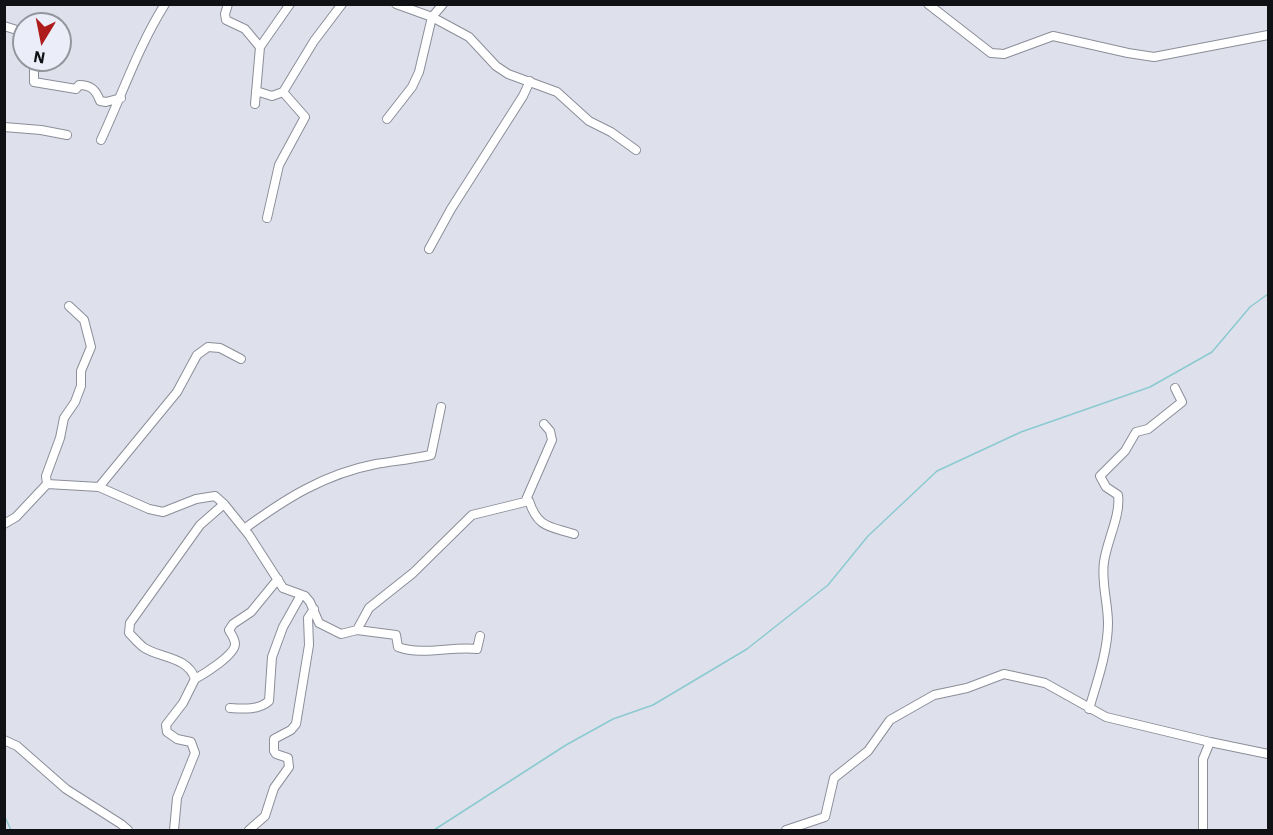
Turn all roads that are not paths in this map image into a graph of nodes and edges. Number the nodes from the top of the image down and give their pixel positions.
1 (165, 4) edge
2 (228, 4) edge
3 (290, 4) edge
4 (342, 4) edge
5 (396, 4) edge
6 (443, 4) edge
7 (928, 4) edge
8 (432, 17) junction
9 (1269, 35) edge
10 (260, 46) junction
11 (34, 72) edge
12 (530, 81) junction
13 (256, 90) junction
14 (283, 92) junction
15 (121, 99) junction
16 (255, 104) dead end
17 (387, 119) dead end
18 (4, 127) edge
19 (67, 135) dead end
20 (101, 140) dead end
21 (636, 150) dead end
22 (267, 218) dead end
23 (429, 249) dead end
24 (69, 306) dead end
25 (241, 359) dead end
26 (1175, 388) dead end
27 (441, 407) dead end
28 (544, 424) dead end
29 (46, 484) junction
30 (99, 487) junction
31 (525, 502) junction
32 (224, 504) junction
33 (4, 524) edge
34 (244, 529) junction
35 (574, 534) dead end
36 (278, 579) junction
37 (301, 595) junction
38 (314, 609) junction
39 (357, 630) junction
40 (480, 636) dead end
41 (195, 679) junction
42 (230, 708) dead end
43 (1089, 709) junction
44 (4, 740) edge
45 (1210, 742) junction
46 (1269, 754) edge
47 (128, 831) edge
48 (174, 831) edge
49 (249, 831) edge
50 (786, 831) edge
51 (1203, 831) edge

1 - 15 street
2 - 10 street
3 - 10 street
4 - 14 street
5 - 8 street
6 - 8 street
7 - 9 street
8 - 12 street
8 - 17 street
10 - 13 street
11 - 15 street
12 - 21 street
12 - 23 street
13 - 14 street
13 - 16 street
14 - 22 street
15 - 20 street
18 - 19 street
24 - 29 street
25 - 30 street
26 - 43 street
27 - 34 street
28 - 31 street
29 - 30 street
29 - 33 street
30 - 32 street
31 - 35 street
31 - 39 street
32 - 34 street
32 - 41 street
34 - 36 street
36 - 37 street
36 - 41 street
37 - 38 street
37 - 42 street
38 - 39 street
38 - 49 street
39 - 40 street
41 - 48 street
43 - 45 street
43 - 50 street
44 - 47 street
45 - 46 street
45 - 51 street

